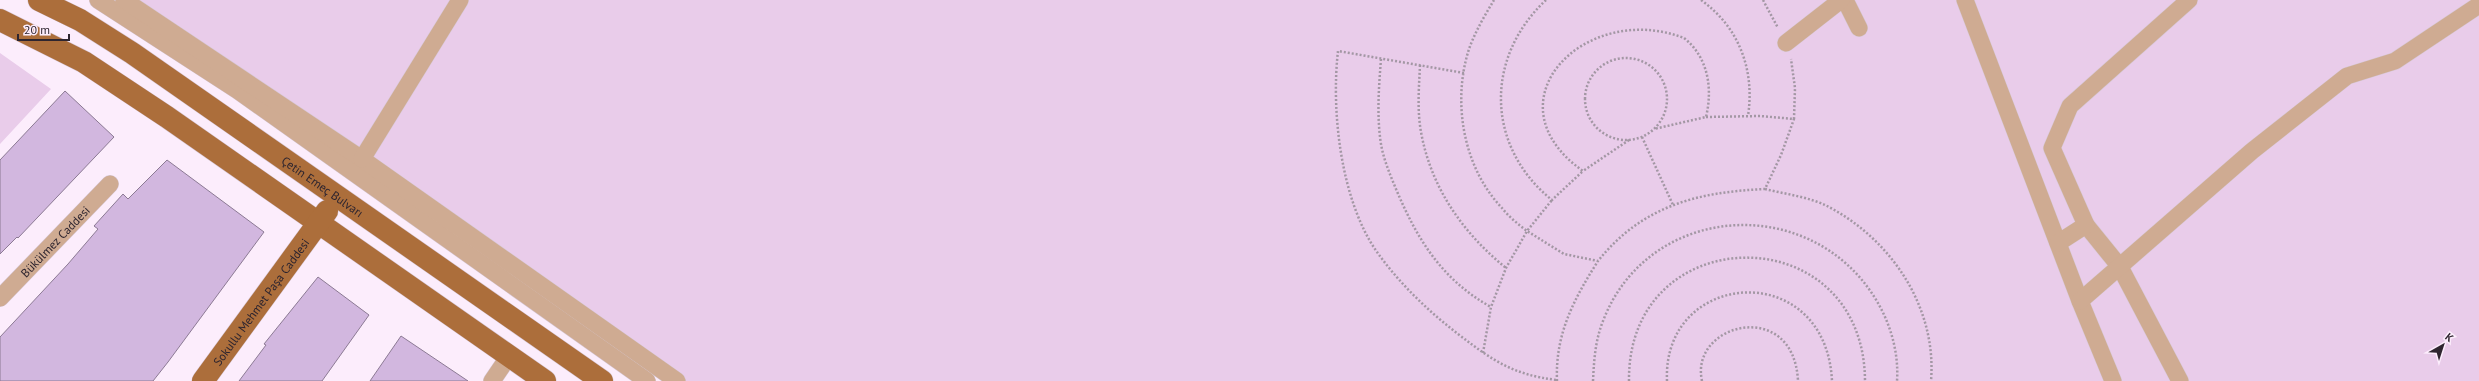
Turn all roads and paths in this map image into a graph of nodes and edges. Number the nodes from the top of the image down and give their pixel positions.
1 (39, 0) edge
2 (98, 0) edge
3 (124, 0) edge
4 (460, 0) edge
5 (1494, 0) edge
6 (1546, 0) edge
7 (1701, 0) edge
8 (1763, 0) edge
9 (1841, 0) edge
10 (1845, 0) edge
11 (1965, 0) edge
12 (2189, 0) edge
13 (2479, 5) edge
14 (0, 20) edge
15 (1860, 28) dead end
16 (1674, 30) dead end
17 (1786, 43) junction
18 (1381, 59) junction
19 (1420, 65) junction
20 (1464, 73) junction
21 (1544, 82) dead end
22 (1748, 116) junction
23 (1706, 117) junction
24 (1794, 119) junction
25 (1654, 129) junction
26 (1642, 137) junction
27 (1629, 140) junction
28 (362, 159) junction
29 (1584, 171) junction
30 (110, 184) dead end
31 (1765, 189) junction
32 (338, 197) junction
33 (1552, 200) junction
34 (1673, 205) junction
35 (319, 222) junction
36 (2086, 225) junction
37 (1526, 231) junction
38 (2058, 244) junction
39 (1598, 261) junction
40 (2120, 267) junction
41 (1506, 268) junction
42 (0, 298) edge
43 (2080, 301) junction
44 (1491, 307) junction
45 (1483, 353) junction
46 (510, 356) junction
47 (203, 381) edge
48 (492, 381) edge
49 (545, 381) edge
50 (602, 381) edge
51 (647, 381) edge
52 (677, 381) edge
53 (1557, 381) edge
54 (1593, 381) edge
55 (1629, 381) edge
56 (1667, 381) edge
57 (1702, 381) edge
58 (1798, 381) edge
59 (1832, 381) edge
60 (1865, 381) edge
61 (1898, 381) edge
62 (1931, 381) edge
63 (2113, 381) edge
64 (2180, 381) edge

1 - 32 main road, Çetin Emeç Bulvarı
2 - 51 street
3 - 28 street
4 - 28 street
5 - 20 path
6 - 33 path
7 - 22 path
8 - 17 path
9 - 17 street
10 - 15 street
11 - 38 street
12 - 36 street
13 - 40 street
14 - 35 main road
16 - 23 path
17 - 24 path
18 - 19 path
18 - 44 path
18 - 45 path
19 - 20 path
19 - 41 path
20 - 37 path
21 - 29 path
22 - 23 path
22 - 24 path
23 - 25 path
24 - 31 path
25 - 26 path
25 - 27 path
26 - 27 path
26 - 34 path
27 - 29 path
28 - 52 street
29 - 33 path
30 - 42 street, Bükülmez Caddesi
31 - 34 path
31 - 62 path
32 - 35 main road, Sokullu Mehmet Paşa Caddesi
32 - 50 main road, Çetin Emeç Bulvarı
33 - 37 path
34 - 39 path
35 - 46 main road
35 - 47 main road, Sokullu Mehmet Paşa Caddesi
36 - 38 street
36 - 40 street
37 - 39 path
37 - 41 path
38 - 43 street
39 - 53 path
40 - 43 street
40 - 64 street
41 - 44 path
43 - 63 street
44 - 45 path
45 - 53 path
46 - 48 street
46 - 49 main road
54 - 61 path
55 - 60 path
56 - 59 path
57 - 58 path

